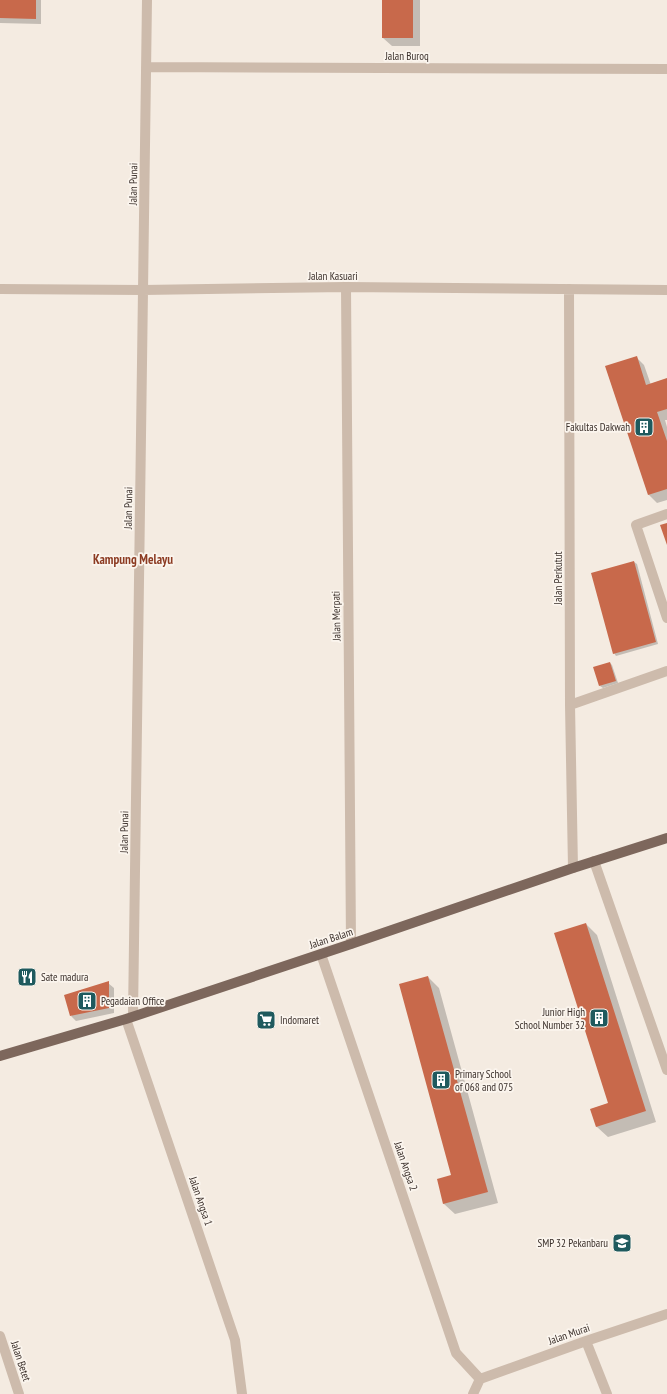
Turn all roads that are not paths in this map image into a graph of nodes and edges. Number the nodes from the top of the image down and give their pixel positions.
1 (148, 0) edge
2 (146, 67) junction
3 (667, 69) edge
4 (346, 288) junction
5 (0, 289) edge
6 (569, 289) junction
7 (143, 290) junction
8 (667, 290) edge
9 (667, 514) edge
10 (667, 618) edge
11 (667, 671) edge
12 (570, 704) junction
13 (667, 838) edge
14 (594, 861) junction
15 (573, 868) junction
16 (351, 944) junction
17 (321, 954) junction
18 (130, 1018) junction
19 (0, 1056) edge
20 (667, 1070) edge
21 (667, 1314) edge
22 (0, 1336) edge
23 (586, 1341) junction
24 (480, 1379) junction
25 (19, 1394) edge
26 (242, 1394) edge
27 (473, 1394) edge
28 (607, 1394) edge

1 - 2 street, Jalan Punai
2 - 3 street, Jalan Buroq
2 - 7 street, Jalan Punai
4 - 6 street, Jalan Kasuari
4 - 7 street, Jalan Kasuari
4 - 16 street, Jalan Merpati
5 - 7 street, Jalan Kasuari
6 - 8 street, Jalan Kasuari
6 - 12 street, Jalan Perkutut
7 - 18 street, Jalan Punai
9 - 10 street
11 - 12 street
12 - 15 street, Jalan Perkutut
13 - 14 main road, Jalan Balam
14 - 15 main road, Jalan Balam
14 - 20 street
15 - 16 main road, Jalan Balam
16 - 17 main road, Jalan Balam
17 - 18 main road, Jalan Balam
17 - 24 street, Jalan Angsa 2
18 - 19 main road, Jalan Balam
18 - 26 street, Jalan Angsa 1
21 - 23 street, Jalan Murai
22 - 25 street, Jalan Betet
23 - 24 street, Jalan Murai
23 - 28 street
24 - 27 street

